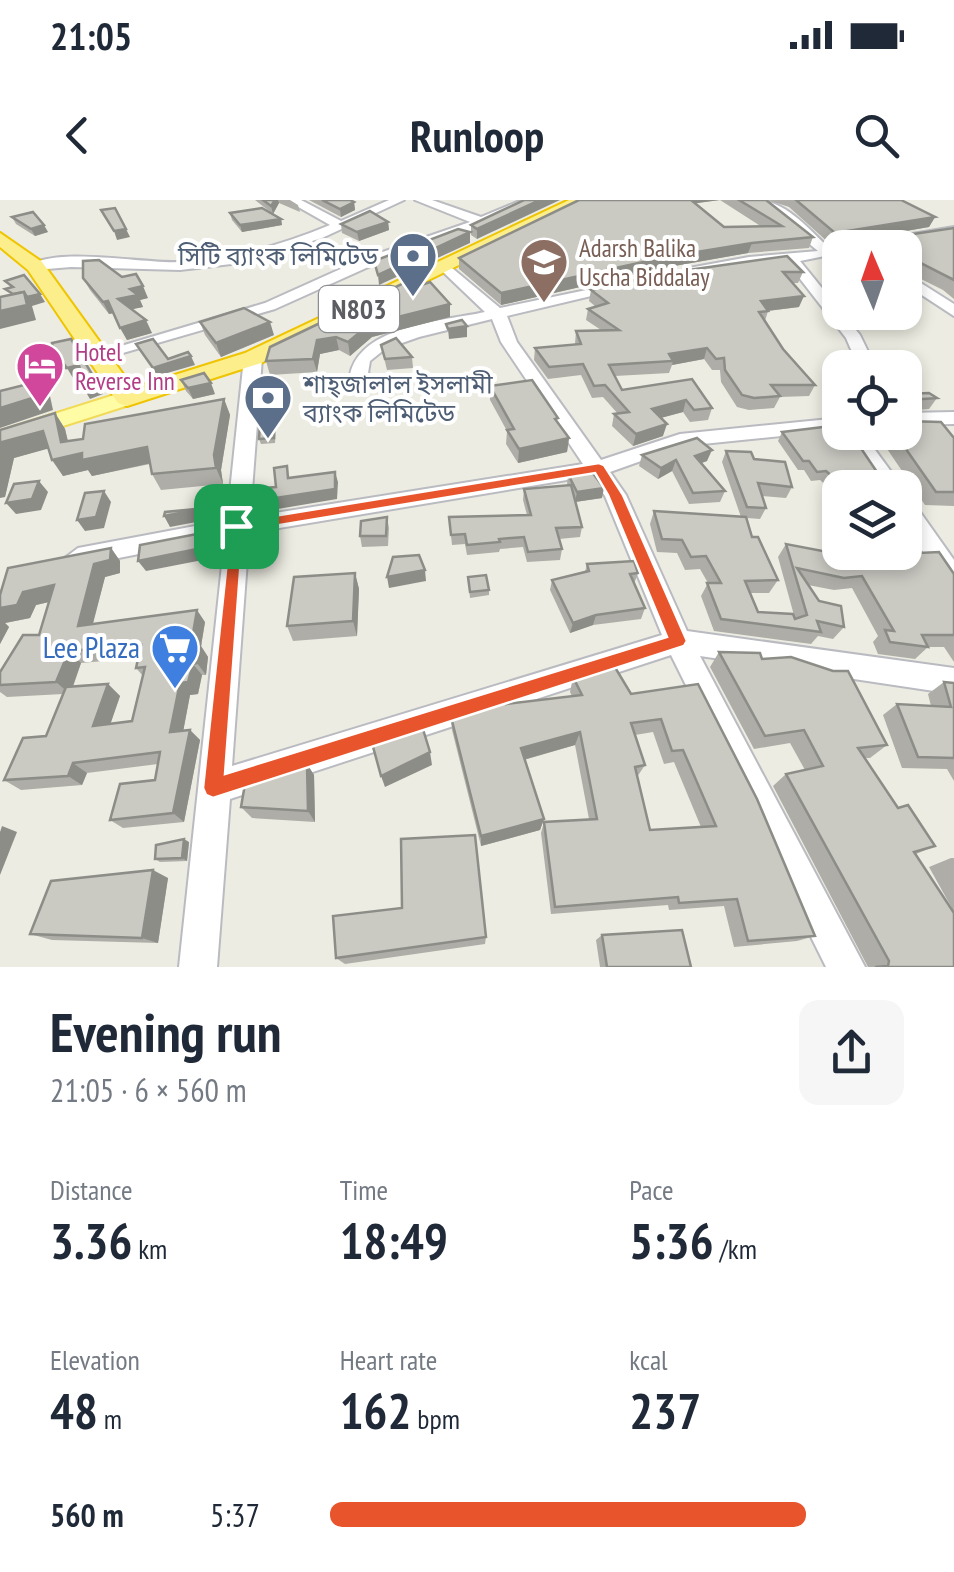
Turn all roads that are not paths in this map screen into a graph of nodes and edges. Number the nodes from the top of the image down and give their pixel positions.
1 (292, 200) edge
2 (398, 200) edge
3 (420, 200) edge
4 (532, 200) edge
5 (582, 200) edge
6 (762, 200) edge
7 (924, 216) edge
8 (482, 222) junction
9 (341, 226) junction
10 (954, 231) edge
11 (0, 234) edge
12 (822, 236) edge
13 (934, 236) junction
14 (922, 238) edge
15 (954, 247) edge
16 (822, 254) edge
17 (790, 257) junction
18 (40, 264) junction
19 (446, 268) junction
20 (683, 272) edge
21 (646, 280) edge
22 (922, 288) edge
23 (954, 310) edge
24 (499, 316) junction
25 (862, 350) edge
26 (109, 352) junction
27 (253, 358) junction
28 (370, 382) dead end
29 (135, 396) junction
30 (954, 418) edge
31 (922, 419) edge
32 (822, 426) edge
33 (0, 439) edge
34 (599, 468) junction
35 (236, 526) junction
36 (922, 531) edge
37 (54, 562) edge
38 (954, 578) edge
39 (678, 641) junction
40 (954, 681) edge
41 (213, 788) junction
42 (198, 967) edge
43 (846, 967) edge

1 - 9 street
2 - 9 street
3 - 8 street
4 - 8 street
5 - 19 highway, N803
6 - 12 street
7 - 10 street
8 - 26 street
9 - 18 street
10 - 13 street
11 - 18 highway
13 - 14 street
13 - 15 street
16 - 17 street
17 - 20 street
17 - 25 street
18 - 26 highway
18 - 29 highway
19 - 24 street
19 - 27 highway, N803
21 - 24 street
22 - 23 street
24 - 28 street
24 - 34 street
26 - 29 highway
27 - 29 highway, N803
27 - 35 street
29 - 33 main road
30 - 31 street
32 - 34 street
34 - 35 street
34 - 39 street
35 - 37 street
35 - 41 street
36 - 38 street
39 - 40 street
39 - 41 street
39 - 43 street
41 - 42 street

